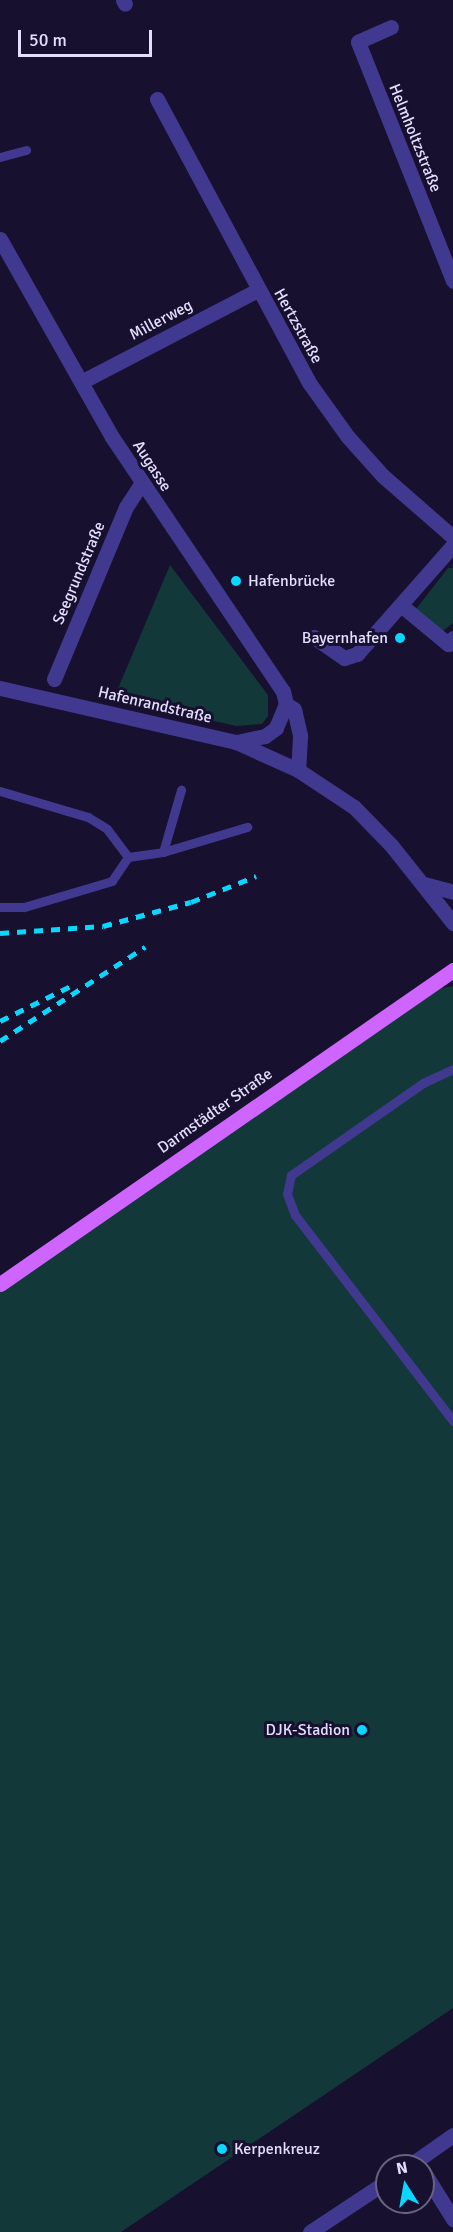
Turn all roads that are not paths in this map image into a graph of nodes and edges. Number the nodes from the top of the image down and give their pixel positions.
1 (391, 27) dead end
2 (157, 99) dead end
3 (26, 150) dead end
4 (0, 157) edge
5 (0, 239) edge
6 (453, 281) edge
7 (258, 290) junction
8 (81, 382) junction
9 (141, 484) junction
10 (453, 537) edge
11 (453, 545) edge
12 (402, 606) junction
13 (314, 636) dead end
14 (453, 638) edge
15 (54, 679) dead end
16 (0, 688) edge
17 (286, 704) junction
18 (236, 742) junction
19 (298, 770) junction
20 (181, 790) dead end
21 (0, 791) edge
22 (247, 826) dead end
23 (163, 852) junction
24 (128, 857) junction
25 (419, 879) junction
26 (453, 892) edge
27 (0, 907) edge
28 (453, 922) edge
29 (453, 970) edge
30 (453, 1068) edge
31 (0, 1284) edge
32 (453, 1421) edge
33 (453, 2134) edge
34 (430, 2154) edge
35 (435, 2186) edge
36 (375, 2189) edge
37 (448, 2200) edge
38 (453, 2219) edge
39 (310, 2232) edge

1 - 6 street, Helmholtzstraße
2 - 7 street, Hertzstraße
3 - 4 lane
5 - 8 street, Augasse
7 - 8 street, Millerweg
7 - 10 street, Hertzstraße
8 - 9 street, Augasse
9 - 15 street, Seegrundstraße
9 - 17 street, Augasse
11 - 12 street
12 - 13 street
12 - 14 street
16 - 18 street, Hafenrandstraße
17 - 18 street
17 - 19 street, Augasse
18 - 19 street, Hafenrandstraße
19 - 25 street
20 - 23 lane
21 - 24 lane
22 - 23 lane
23 - 24 lane
24 - 27 lane
25 - 26 street
25 - 28 street
29 - 31 main road, Darmstädter Straße
30 - 32 lane
33 - 34 street
35 - 37 street
36 - 39 street
37 - 38 street

